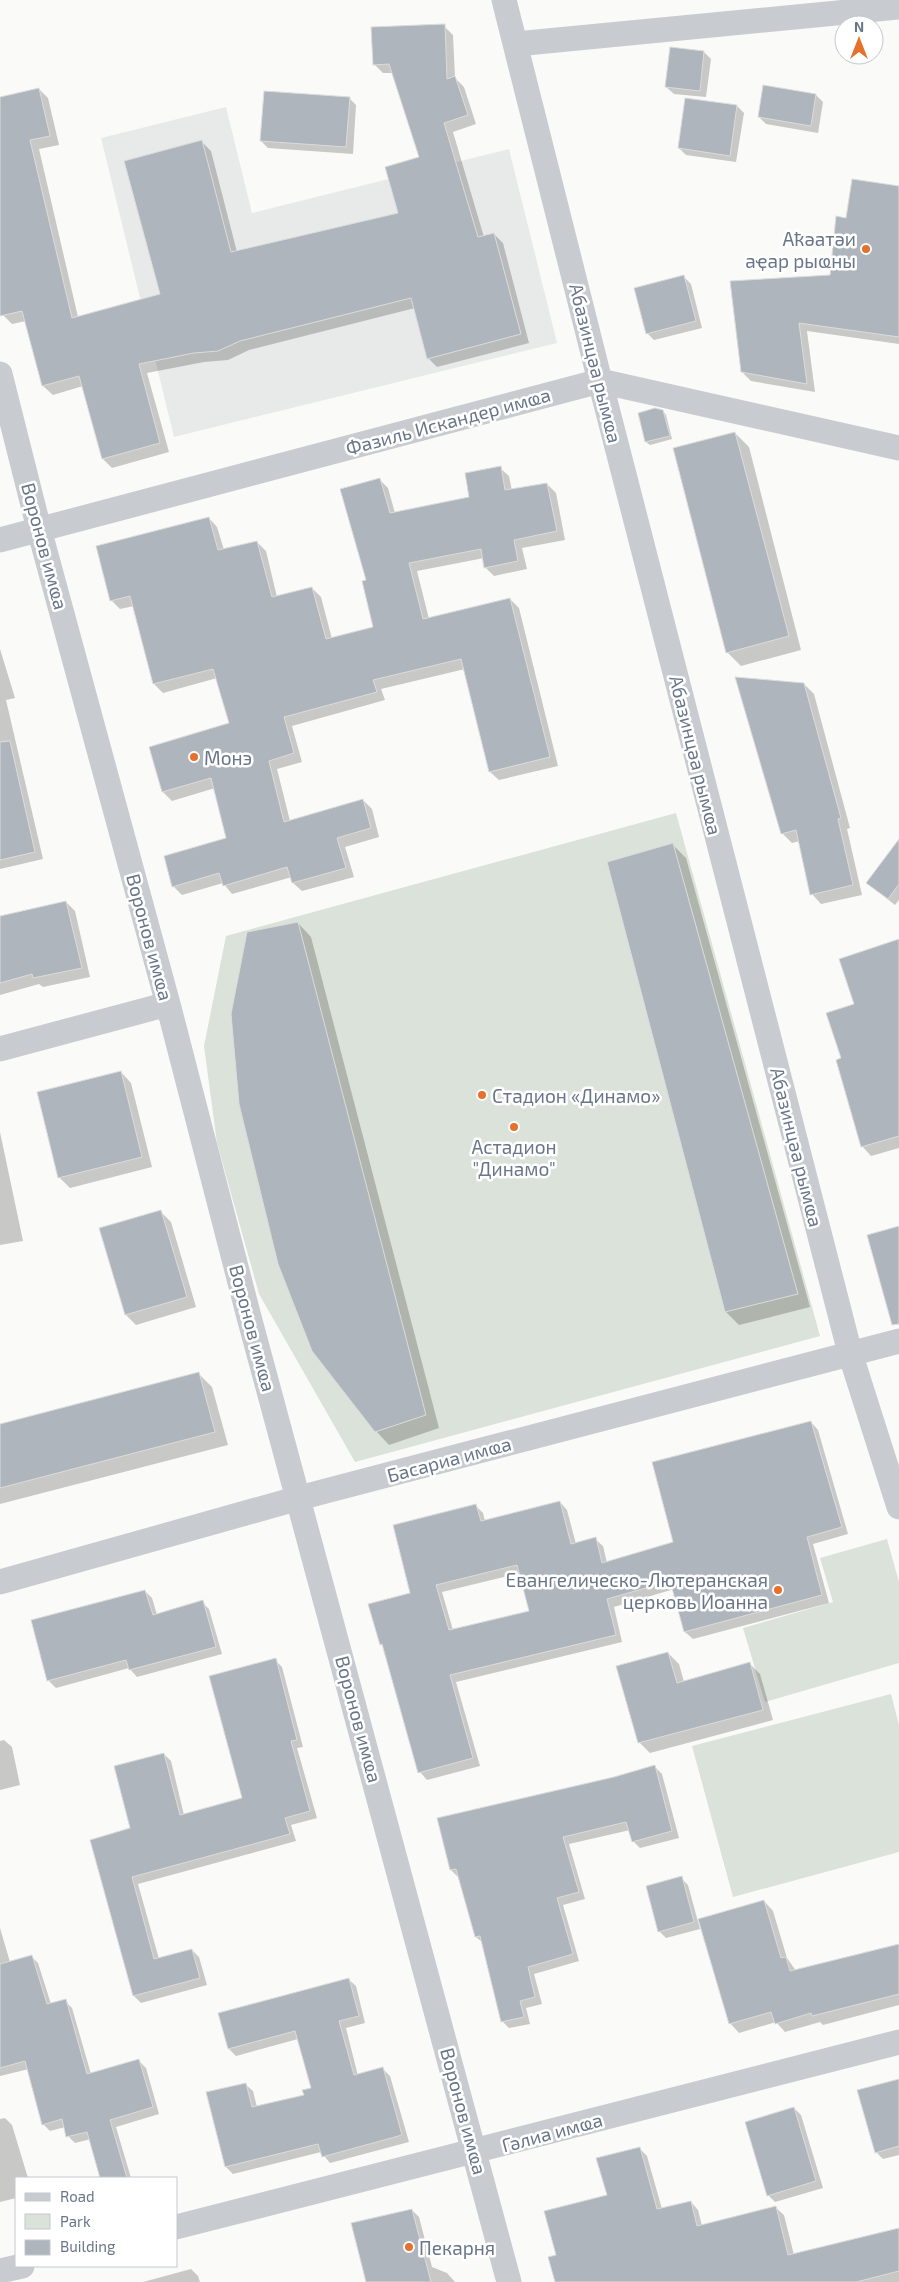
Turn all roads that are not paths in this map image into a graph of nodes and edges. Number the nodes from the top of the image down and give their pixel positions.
1 (504, 0) edge
2 (899, 7) edge
3 (516, 44) junction
4 (0, 374) edge
5 (600, 381) junction
6 (899, 448) edge
7 (40, 529) junction
8 (0, 540) edge
9 (168, 1004) junction
10 (0, 1049) edge
11 (899, 1341) edge
12 (850, 1353) junction
13 (299, 1498) junction
14 (899, 1507) edge
15 (0, 1582) edge
16 (899, 2042) edge
17 (475, 2152) junction
18 (178, 2226) edge
19 (18, 2267) edge
20 (0, 2271) edge
21 (509, 2282) edge

1 - 3 street, Абазинцәа рымҩа
2 - 3 street
3 - 5 street, Абазинцәа рымҩа
4 - 7 street, Воронов имҩа
5 - 6 street, Фазиль Искандер имҩа
5 - 7 street, Фазиль Искандер имҩа
5 - 12 street, Абазинцәа рымҩа
7 - 8 street, Фазиль Искандер имҩа
7 - 9 street, Воронов имҩа
9 - 10 street
9 - 13 street, Воронов имҩа
11 - 12 street, Басариа имҩа
12 - 13 street, Басариа имҩа
12 - 14 street, Абазинцәа рымҩа
13 - 15 street, Басариа имҩа
13 - 17 street, Воронов имҩа
16 - 17 street, Гәлиа имҩа
17 - 18 street, Гәлиа имҩа
17 - 21 street, Воронов имҩа
19 - 20 street

